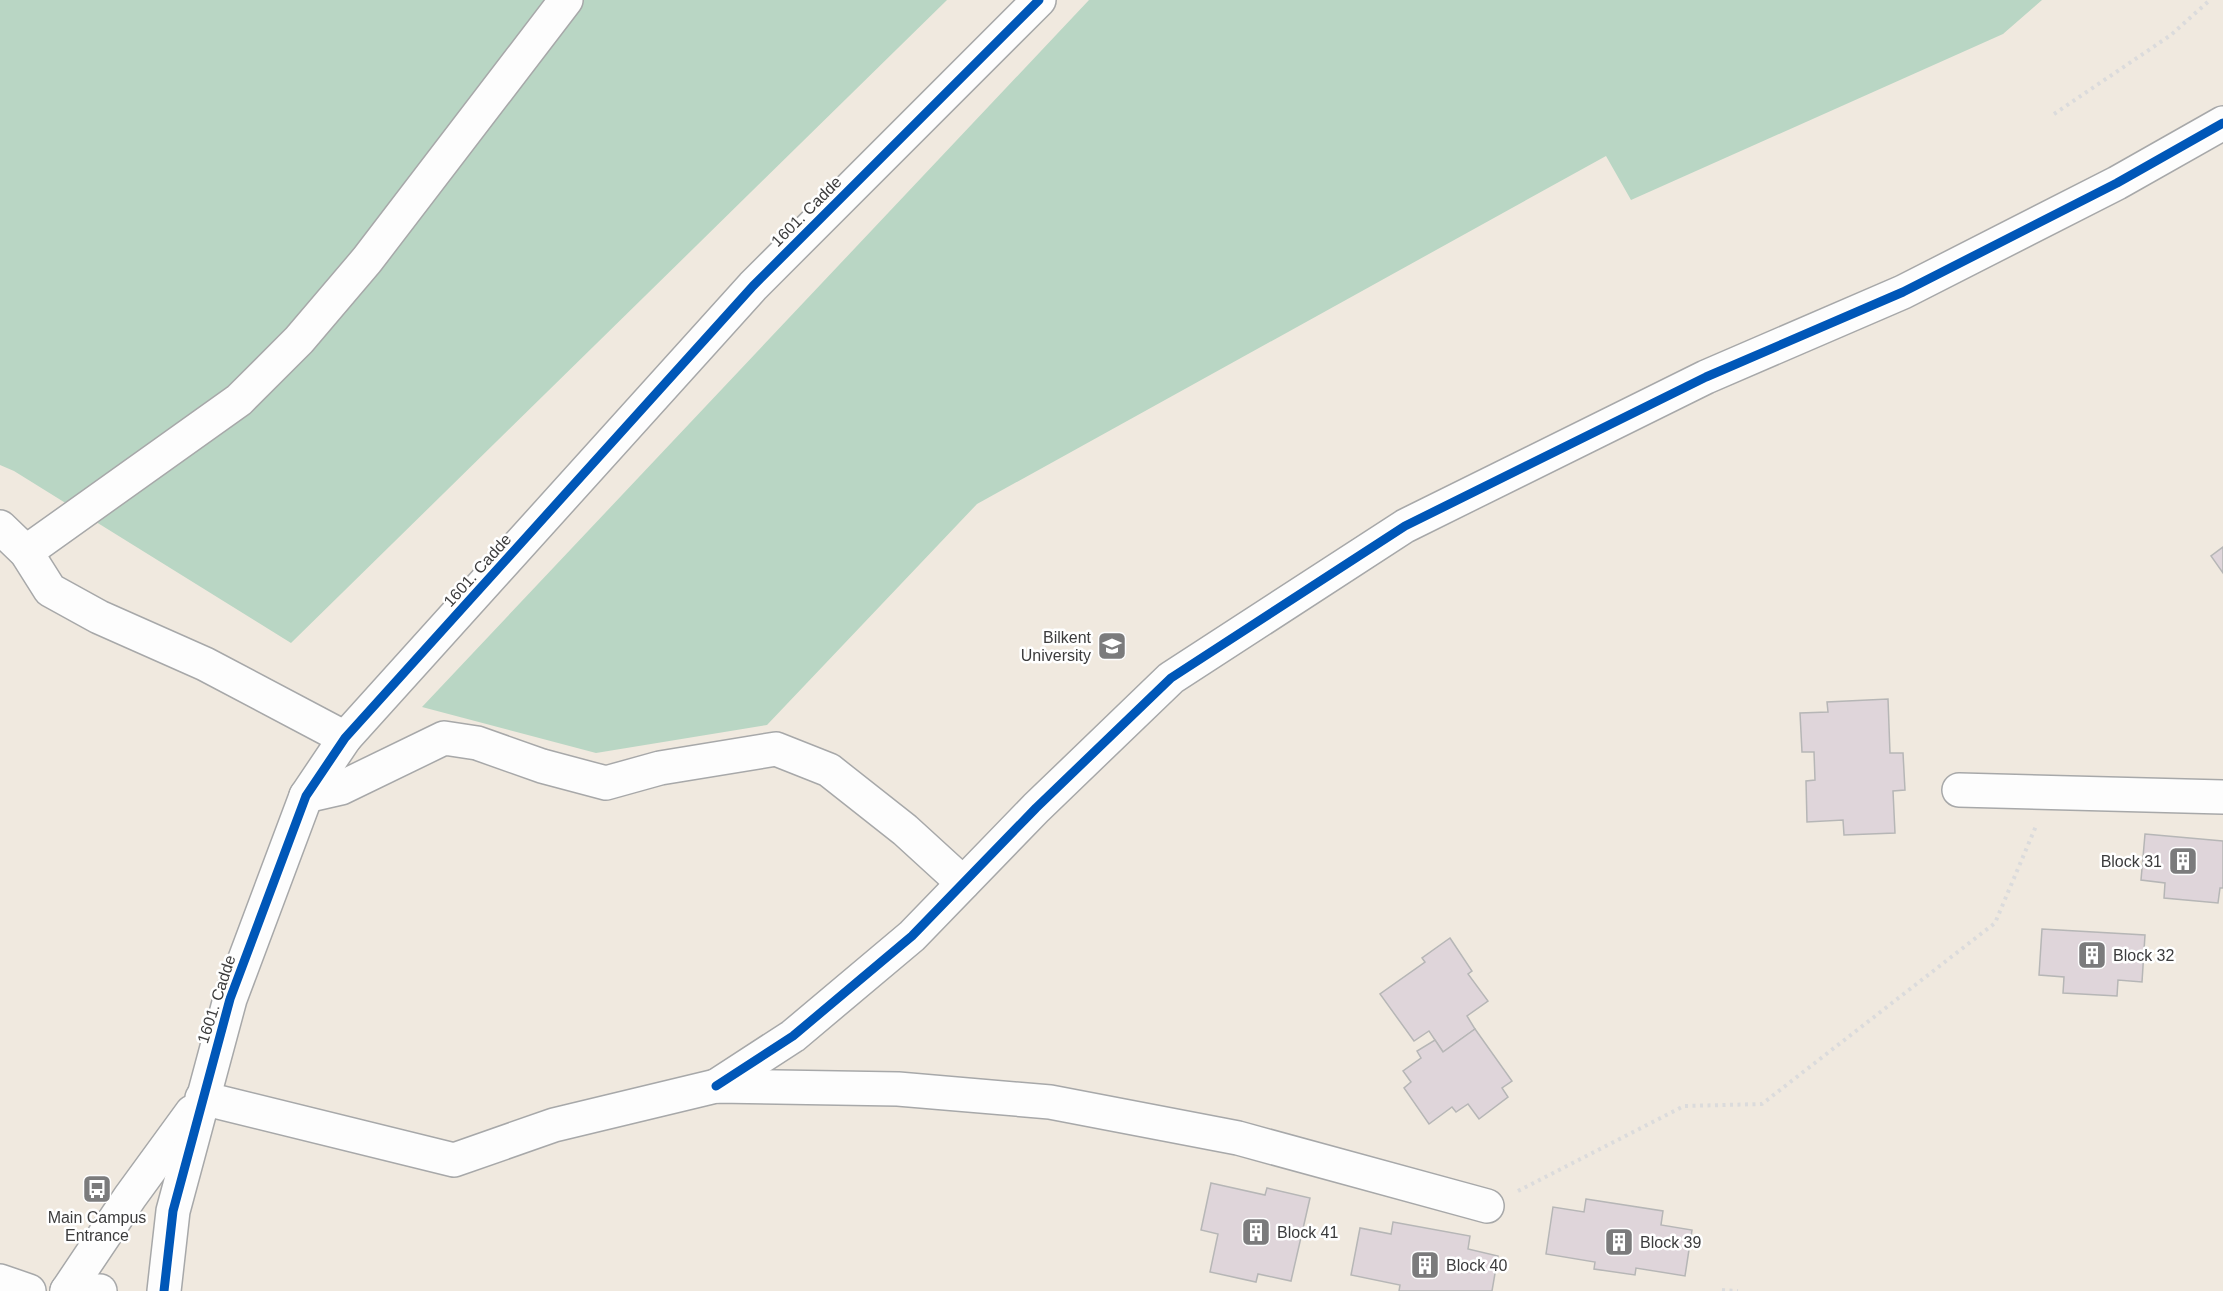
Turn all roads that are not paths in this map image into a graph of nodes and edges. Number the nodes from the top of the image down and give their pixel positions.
1 (566, 0) edge
2 (1039, 0) edge
3 (2223, 123) edge
4 (0, 527) edge
5 (26, 552) junction
6 (345, 738) junction
7 (1959, 790) dead end
8 (306, 796) junction
9 (2223, 797) edge
10 (963, 883) junction
11 (716, 1086) junction
12 (202, 1098) junction
13 (1488, 1206) road end
14 (0, 1281) edge
15 (29, 1291) edge
16 (67, 1291) edge
17 (100, 1291) edge
18 (164, 1291) edge

1 - 5 street
2 - 6 street, 1601. Cadde
3 - 10 street
4 - 5 street
5 - 6 street
6 - 8 street, 1601. Cadde
7 - 9 street
8 - 10 street
8 - 12 street, 1601. Cadde
10 - 11 street
11 - 12 street
11 - 13 street
12 - 16 street, 1601. Cadde
12 - 18 street, 1601. Cadde
14 - 15 street
16 - 17 street

